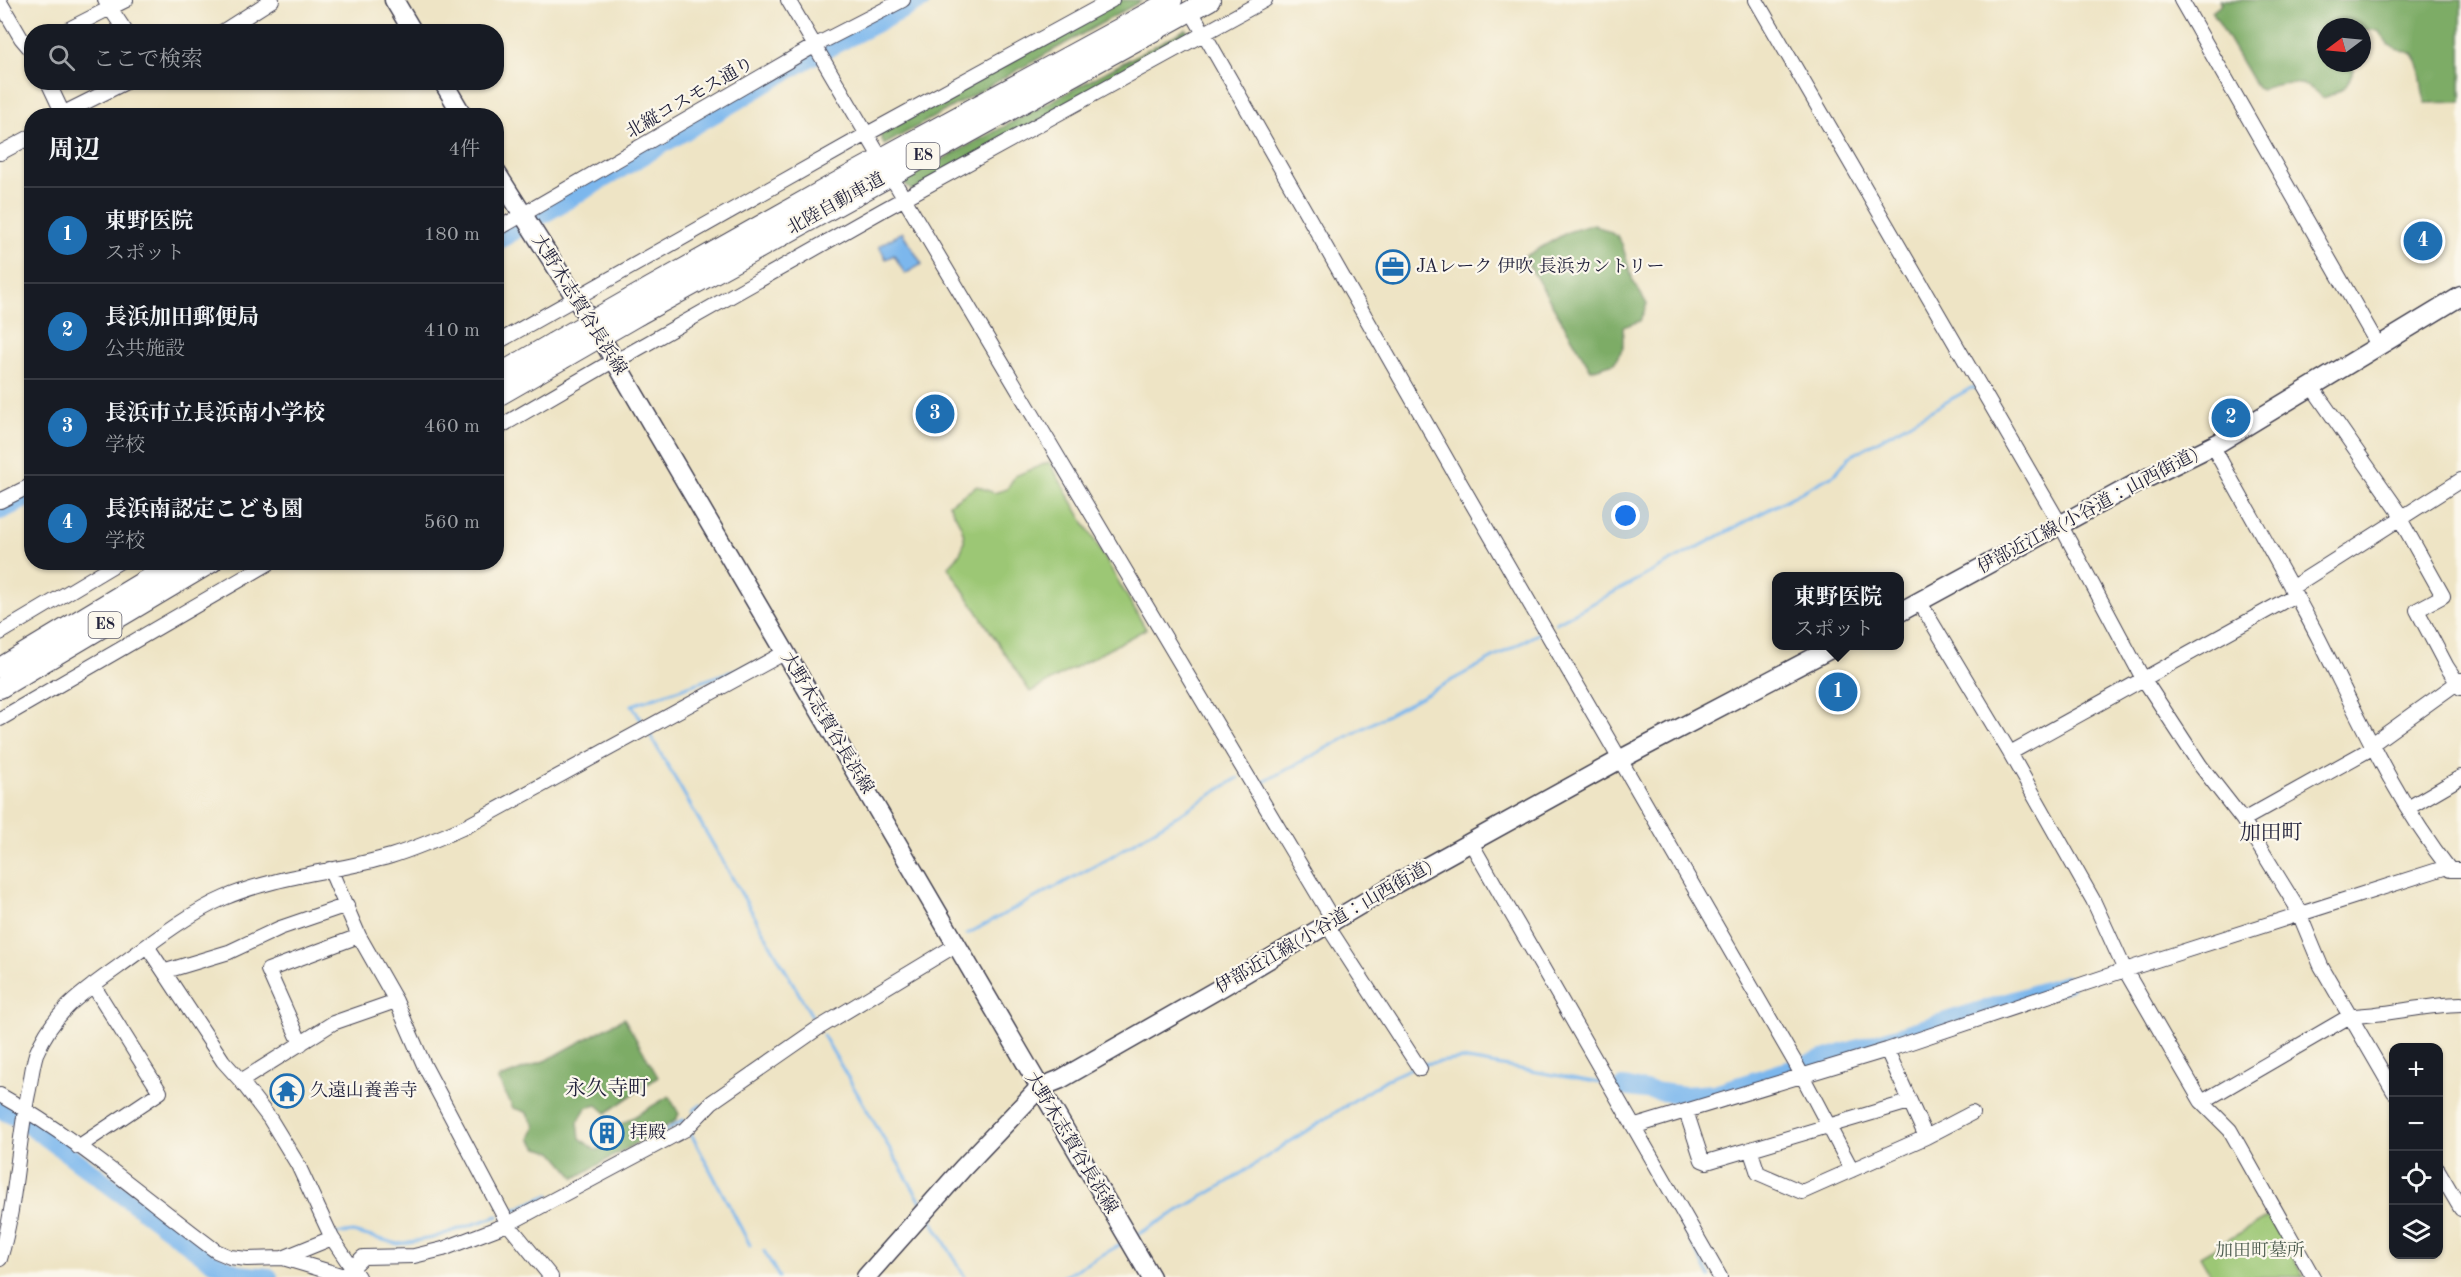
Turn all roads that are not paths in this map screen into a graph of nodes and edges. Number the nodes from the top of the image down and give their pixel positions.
1 (126, 0) edge
2 (272, 0) edge
3 (394, 0) edge
4 (788, 0) edge
5 (903, 0) edge
6 (1112, 0) edge
7 (1172, 0) edge
8 (1210, 0) edge
9 (1265, 0) edge
10 (1756, 0) edge
11 (2181, 0) edge
12 (0, 2) edge
13 (107, 4) edge
14 (1194, 16) dead end
15 (76, 24) edge
16 (121, 24) edge
17 (234, 24) edge
18 (408, 24) edge
19 (1205, 32) junction
20 (24, 41) edge
21 (817, 50) junction
22 (52, 90) edge
23 (110, 90) edge
24 (448, 90) edge
25 (61, 108) edge
26 (74, 108) edge
27 (458, 108) edge
28 (867, 134) junction
29 (24, 140) edge
30 (876, 150) dead end
31 (0, 153) edge
32 (895, 183) dead end
33 (504, 185) edge
34 (904, 199) junction
35 (523, 216) junction
36 (504, 227) edge
37 (2461, 296) edge
38 (577, 297) junction
39 (634, 307) junction
40 (504, 338) edge
41 (2378, 345) junction
42 (558, 351) junction
43 (614, 360) junction
44 (504, 373) edge
45 (2312, 387) junction
46 (504, 391) edge
47 (504, 424) edge
48 (2216, 444) junction
49 (2461, 480) edge
50 (24, 489) edge
51 (0, 501) edge
52 (2400, 517) junction
53 (2060, 524) junction
54 (106, 570) edge
55 (163, 570) edge
56 (199, 570) edge
57 (257, 570) edge
58 (2293, 592) junction
59 (1919, 601) junction
60 (1904, 609) edge
61 (0, 633) edge
62 (1827, 650) edge
63 (786, 652) junction
64 (0, 668) edge
65 (2145, 679) junction
66 (2460, 683) edge
67 (0, 688) edge
68 (0, 719) edge
69 (2373, 746) junction
70 (2010, 753) junction
71 (1621, 759) junction
72 (2461, 777) edge
73 (2408, 808) junction
74 (2243, 820) junction
75 (1471, 843) junction
76 (330, 869) junction
77 (2457, 870) edge
78 (347, 905) junction
79 (2298, 912) junction
80 (1330, 922) junction
81 (359, 936) junction
82 (957, 945) junction
83 (147, 946) junction
84 (2124, 967) junction
85 (166, 972) junction
86 (93, 985) junction
87 (396, 1001) junction
88 (2461, 1004) edge
89 (2350, 1016) junction
90 (301, 1044) junction
91 (1887, 1050) junction
92 (1417, 1065) dead end
93 (1799, 1070) junction
94 (241, 1081) junction
95 (2389, 1083) edge
96 (1039, 1088) junction
97 (0, 1095) edge
98 (1909, 1102) junction
99 (2202, 1102) junction
100 (1686, 1111) junction
101 (25, 1112) junction
102 (1972, 1113) dead end
103 (1827, 1125) junction
104 (1636, 1126) junction
105 (1926, 1137) junction
106 (78, 1147) junction
107 (1750, 1149) junction
108 (1852, 1170) junction
109 (2443, 1177) edge
110 (2461, 1209) edge
111 (508, 1224) junction
112 (332, 1238) junction
113 (283, 1258) junction
114 (0, 1259) edge
115 (355, 1272) edge
116 (551, 1277) edge
117 (866, 1277) edge
118 (1151, 1277) edge
119 (1720, 1277) edge
120 (2313, 1277) edge

1 - 13 street
2 - 17 street
3 - 18 main road
4 - 21 street
5 - 21 street, 北縦コスモス通り
6 - 28 street
7 - 39 highway, 北陸自動車道 / E8
8 - 39 highway, 北陸自動車道 / E8
9 - 19 street
10 - 53 street
11 - 41 street
12 - 20 street
13 - 15 street
13 - 16 street
14 - 19 street
19 - 34 street
19 - 71 street
21 - 28 street
21 - 35 street, 北縦コスモス通り
22 - 25 street
23 - 26 street
24 - 27 main road
28 - 30 street
28 - 38 street
29 - 31 street
32 - 34 street
33 - 35 main road, 大野木志賀谷長浜線
34 - 43 street
34 - 80 street
35 - 36 street, 北縦コスモス通り
35 - 38 main road, 大野木志賀谷長浜線
37 - 41 main road, 伊部近江線(小谷道：山西街道)
38 - 40 street
38 - 43 main road, 大野木志賀谷長浜線
39 - 42 highway, 北陸自動車道 / E8, bridge
41 - 45 main road, 伊部近江線(小谷道：山西街道)
42 - 44 highway, 北陸自動車道 / E8
42 - 46 highway, 北陸自動車道 / E8
43 - 47 street
43 - 63 main road, 大野木志賀谷長浜線
45 - 48 main road, 伊部近江線(小谷道：山西街道)
45 - 52 street
48 - 53 main road, 伊部近江線(小谷道：山西街道)
48 - 58 street
49 - 52 street
50 - 51 street
52 - 58 street
52 - 66 street
53 - 59 main road, 伊部近江線(小谷道：山西街道)
53 - 65 street
54 - 61 street
55 - 64 highway, E8
56 - 67 highway, E8
57 - 68 street
58 - 65 street
58 - 69 street
59 - 60 main road, 伊部近江線(小谷道：山西街道)
59 - 70 street
62 - 71 main road, 伊部近江線(小谷道：山西街道)
63 - 76 street
63 - 82 main road, 大野木志賀谷長浜線
65 - 70 street
65 - 74 street
66 - 69 street
69 - 73 street
69 - 74 street
70 - 84 street
71 - 75 main road, 伊部近江線(小谷道：山西街道)
71 - 93 street
72 - 73 street
73 - 77 street
74 - 79 street
75 - 80 main road, 伊部近江線(小谷道：山西街道)
75 - 104 street
76 - 78 street
76 - 83 street
77 - 79 street
78 - 81 street
78 - 85 street
79 - 84 street
79 - 89 street
80 - 92 street
80 - 96 main road, 伊部近江線(小谷道：山西街道)
81 - 87 street
81 - 90 street
82 - 96 main road, 大野木志賀谷長浜線
82 - 111 street
83 - 85 street
83 - 86 street
84 - 91 street
84 - 99 street
85 - 94 street
86 - 101 street
86 - 106 street
87 - 90 street
87 - 111 street
88 - 89 street
89 - 95 street
89 - 99 street
90 - 94 street
91 - 93 street
91 - 98 street
93 - 100 street
93 - 103 street
94 - 112 street
96 - 117 main road, 伊部近江線(小谷道：山西街道)
96 - 118 main road, 大野木志賀谷長浜線
97 - 101 street
98 - 103 street
98 - 105 street
99 - 120 street
100 - 104 street
100 - 107 street
101 - 106 street
101 - 114 street
102 - 105 street
103 - 107 street
103 - 108 street
104 - 119 street
105 - 108 street
106 - 113 street
107 - 108 street
109 - 110 street
111 - 115 street
111 - 116 street
112 - 113 street
112 - 115 street
113 - 115 street

